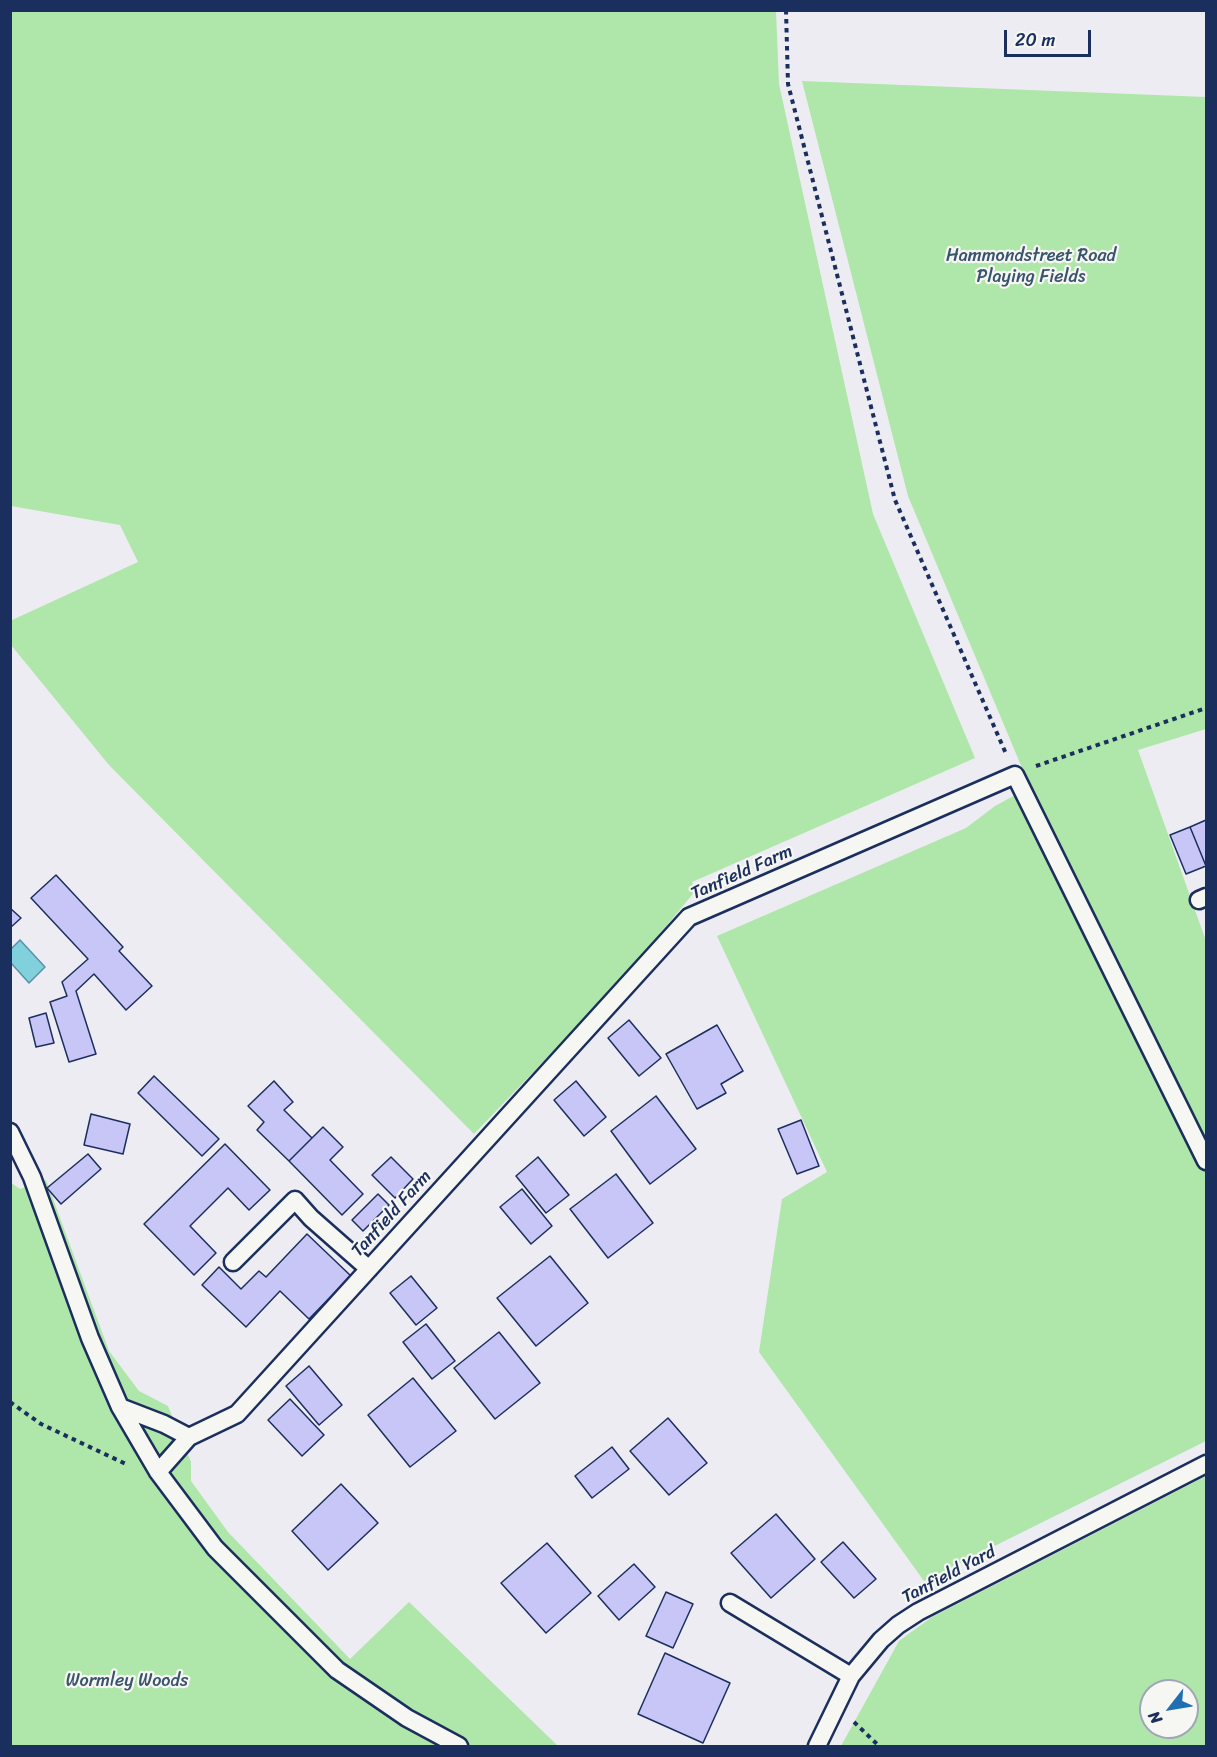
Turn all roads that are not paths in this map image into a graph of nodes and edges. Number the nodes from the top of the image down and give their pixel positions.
1 (10, 1132) edge
2 (1206, 1161) edge
3 (233, 1262) dead end
4 (369, 1269) junction
5 (120, 1407) junction
6 (189, 1437) junction
7 (1206, 1464) edge
8 (158, 1472) junction
9 (730, 1603) dead end
10 (851, 1676) junction
11 (459, 1746) edge
12 (817, 1746) edge

1 - 5 lane
2 - 4 lane, Tanfield Farm
3 - 4 lane
4 - 6 lane, Tanfield Farm
5 - 6 lane
5 - 8 lane
6 - 8 lane, Tanfield Farm
7 - 10 lane, Tanfield Yard
8 - 11 lane
9 - 10 lane
10 - 12 lane, Tanfield Yard

